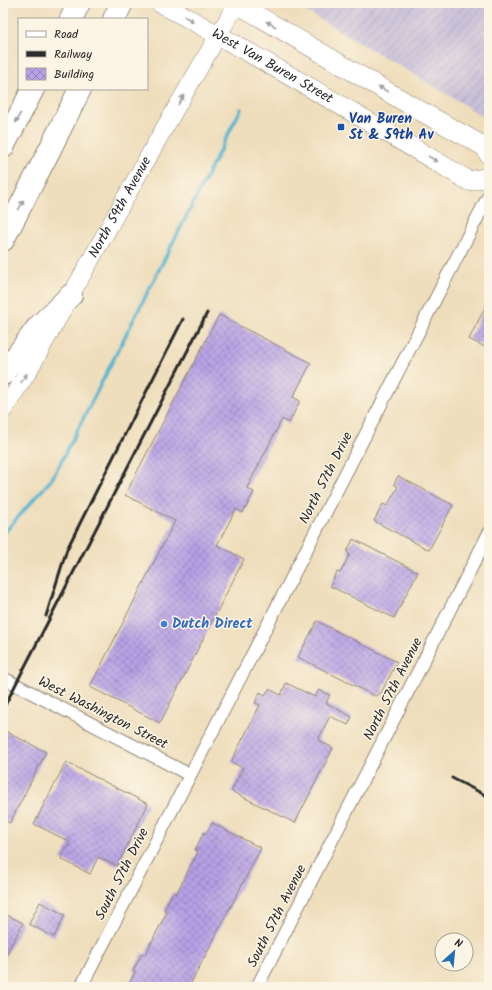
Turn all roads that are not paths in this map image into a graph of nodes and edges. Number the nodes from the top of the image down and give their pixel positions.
1 (79, 3) edge
2 (160, 3) edge
3 (237, 3) edge
4 (71, 18) edge
5 (219, 35) junction
6 (32, 90) edge
7 (80, 90) edge
8 (3, 147) edge
9 (489, 155) edge
10 (489, 177) edge
11 (489, 195) edge
12 (3, 240) edge
13 (71, 295) junction
14 (3, 374) edge
15 (3, 410) edge
16 (489, 533) edge
17 (3, 678) edge
18 (190, 775) junction
19 (323, 858) joint
20 (81, 987) edge
21 (257, 987) edge

1 - 4 highway
2 -> 5 main road, West Van Buren Street
3 - 5 main road, North 59th Avenue
9 -> 3 main road
5 -> 10 main road, West Van Buren Street
13 -> 5 main road, North 59th Avenue
6 -> 8 highway
12 -> 7 highway
11 - 18 street, North 57th Drive
13 - 14 highway
15 -> 13 main road, North 59th Avenue
16 - 19 street, North 57th Avenue
17 - 18 street, West Washington Street
18 - 20 street, South 57th Drive
19 - 21 street, South 57th Avenue

